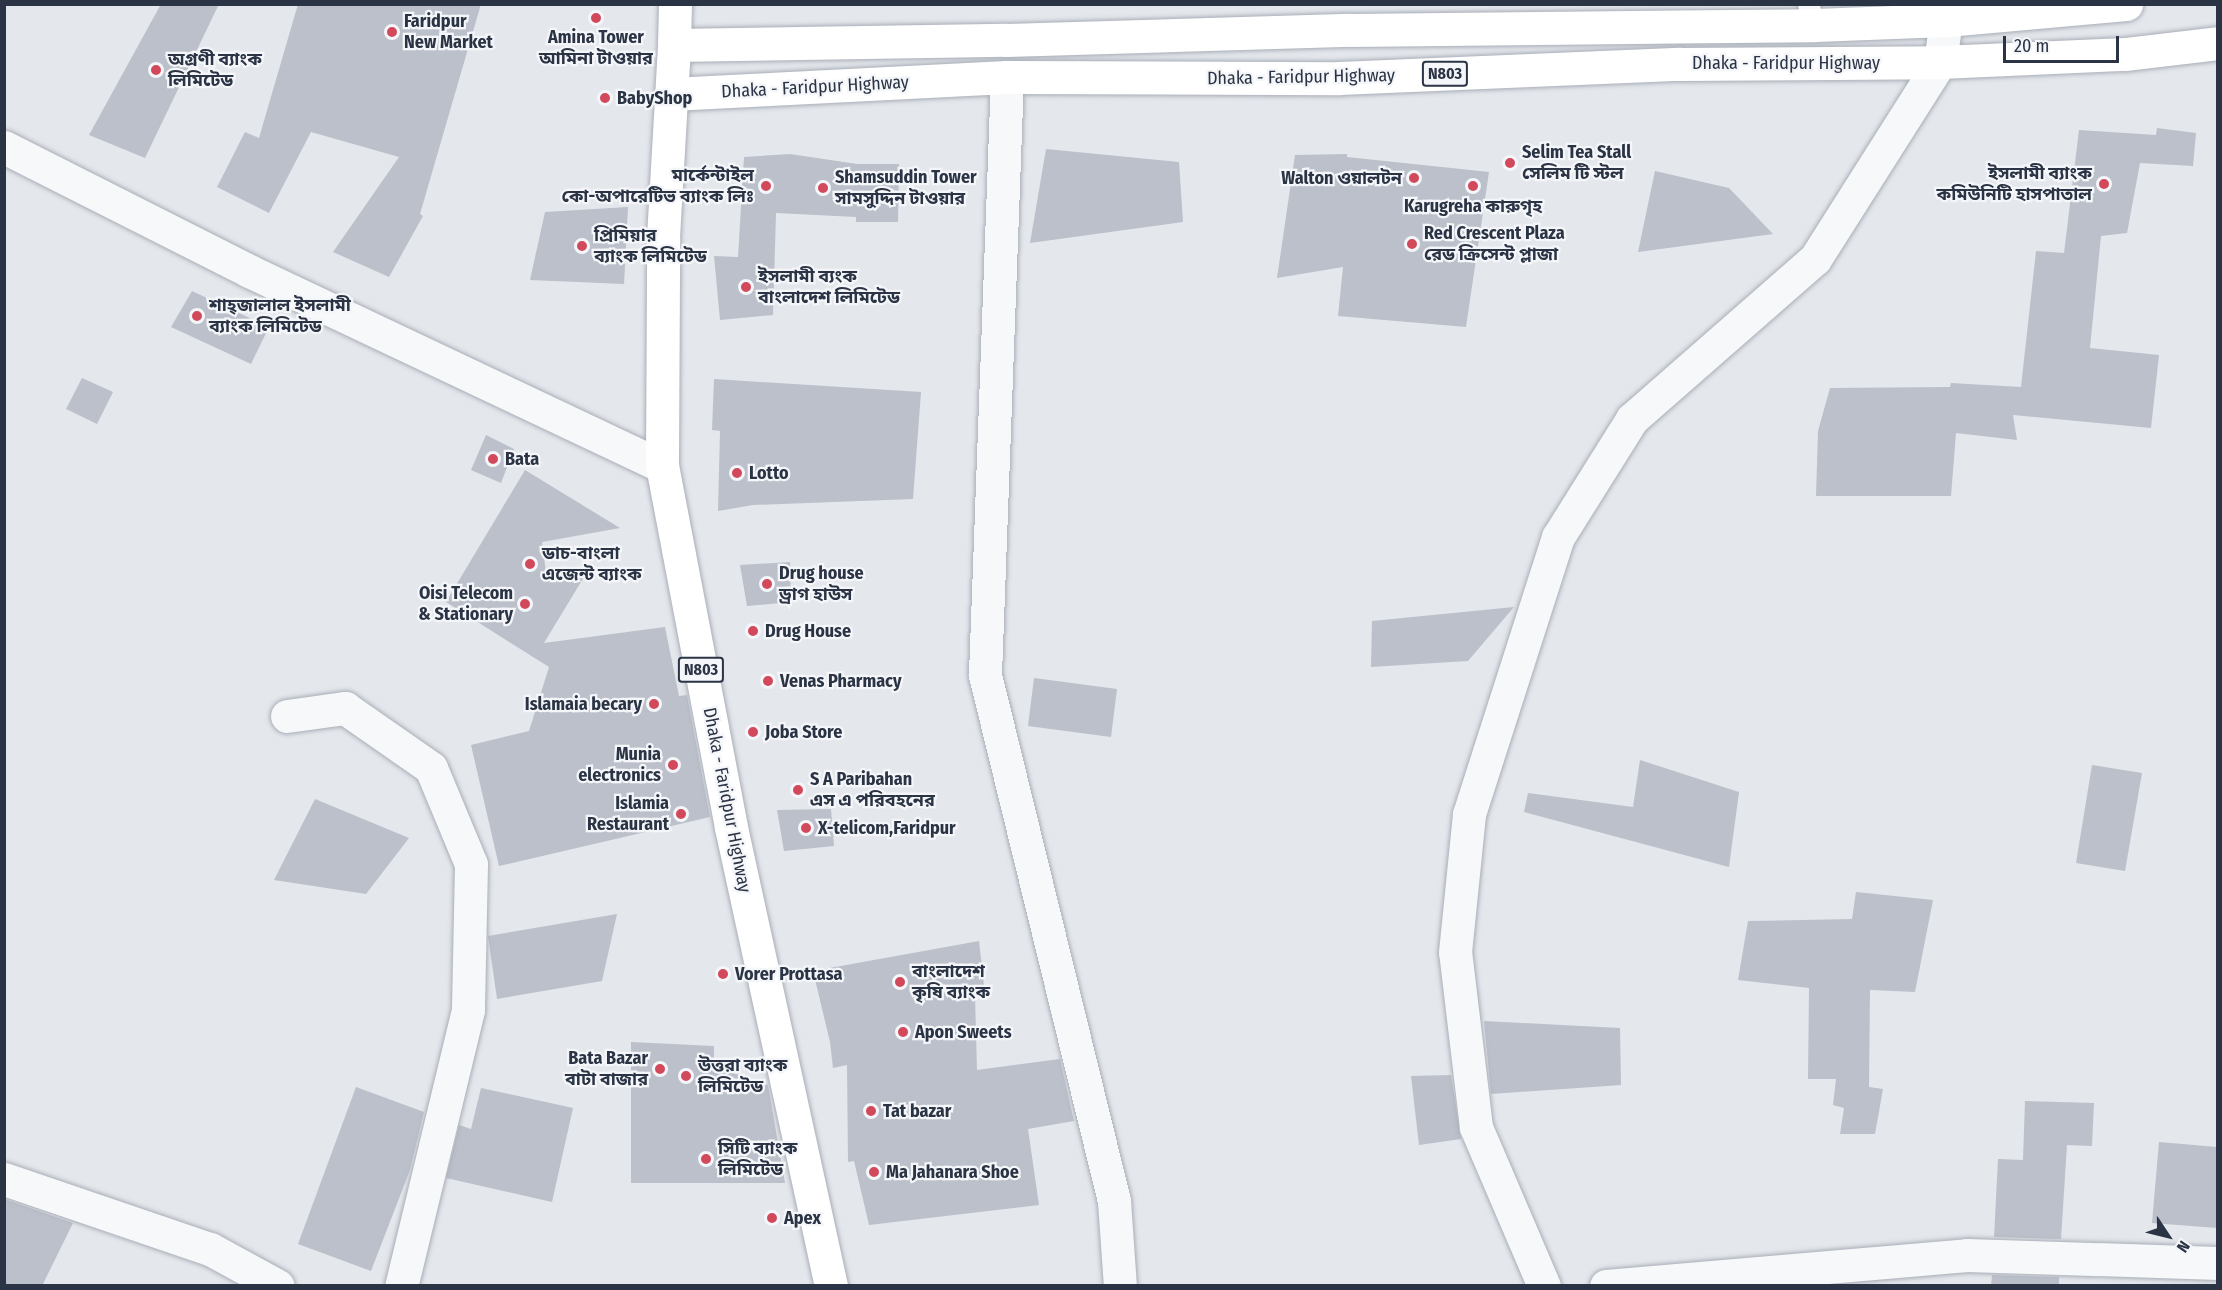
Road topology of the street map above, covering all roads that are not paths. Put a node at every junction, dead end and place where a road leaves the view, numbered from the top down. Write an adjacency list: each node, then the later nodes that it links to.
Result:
1 (675, 4): 6 (main road)
2 (2126, 4): 4 (main road, Dhaka - Faridpur Highway)
3 (1812, 15): 4 (main road, Dhaka - Faridpur Highway); 6 (main road, Dhaka - Faridpur Highway)
4 (1946, 20): 7 (street)
5 (2217, 43): 7 (main road, Dhaka - Faridpur Highway / N803)
6 (674, 45): 9 (main road, Dhaka - Faridpur Highway / N803)
7 (1940, 62): 8 (main road, Dhaka - Faridpur Highway / N803); 19 (street)
8 (1007, 77): 9 (main road, Dhaka - Faridpur Highway / N803); 18 (street)
9 (671, 94): 11 (main road, Dhaka - Faridpur Highway / N803)
10 (4, 147): 11 (street)
11 (662, 466): 17 (main road, Dhaka - Faridpur Highway / N803)
12 (288, 716): 16 (street)
13 (4, 1179): 15 (street)
14 (2217, 1263): 20 (street)
15 (278, 1286)
16 (401, 1286)
17 (831, 1286)
18 (1120, 1286)
19 (1544, 1286)
20 (1606, 1286)

